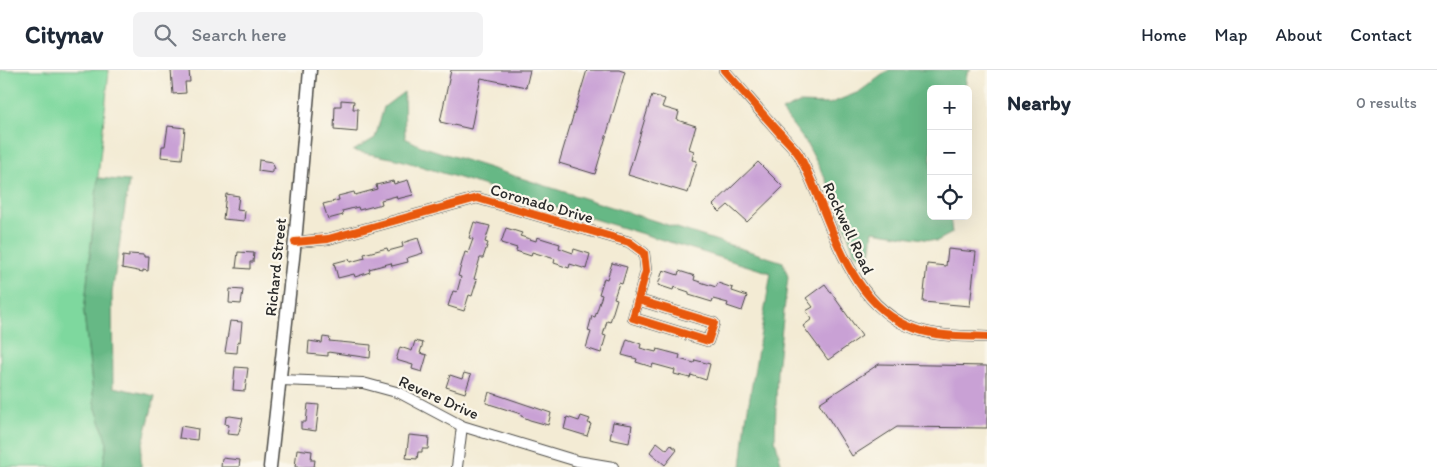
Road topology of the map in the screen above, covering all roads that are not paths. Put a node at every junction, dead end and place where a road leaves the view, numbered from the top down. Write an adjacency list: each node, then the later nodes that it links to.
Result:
1 (310, 70): 3 (street, Richard Street)
2 (724, 70): 5 (street, Rockwell Road)
3 (295, 242): 4 (street, Coronado Drive); 6 (street, Richard Street)
4 (638, 300): 4 (street, Coronado Drive)
5 (987, 337)
6 (280, 380): 7 (street, Revere Drive); 8 (street, Richard Street)
7 (462, 426): 9 (street); 10 (street, Revere Drive)
8 (270, 467)
9 (457, 467)
10 (613, 467)

